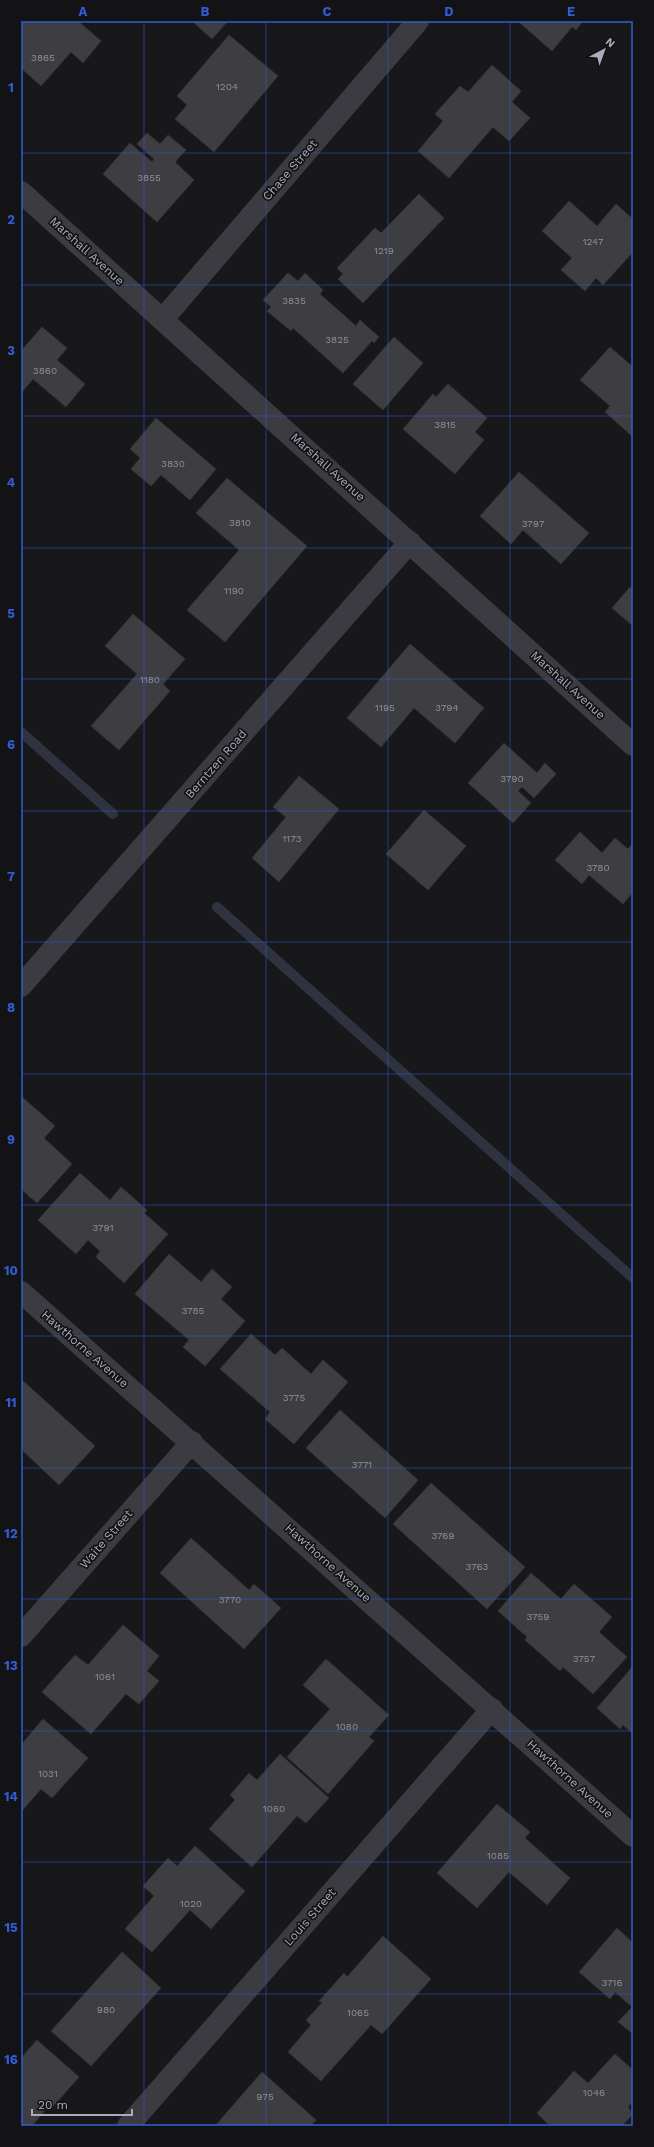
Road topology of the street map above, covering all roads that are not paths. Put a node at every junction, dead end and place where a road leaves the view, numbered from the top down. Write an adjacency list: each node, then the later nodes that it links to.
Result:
1 (418, 21): 3 (street, Chase Street)
2 (21, 192): 3 (street, Marshall Avenue)
3 (163, 319): 4 (street, Marshall Avenue)
4 (410, 542): 5 (street, Marshall Avenue); 6 (street, Berntzen Road)
5 (633, 745)
6 (21, 986)
7 (21, 1292): 8 (street, Hawthorne Avenue)
8 (192, 1442): 9 (street, Waite Street); 10 (street, Hawthorne Avenue)
9 (21, 1636)
10 (492, 1709): 11 (street, Hawthorne Avenue); 12 (street, Louis Street)
11 (633, 1836)
12 (128, 2126)

